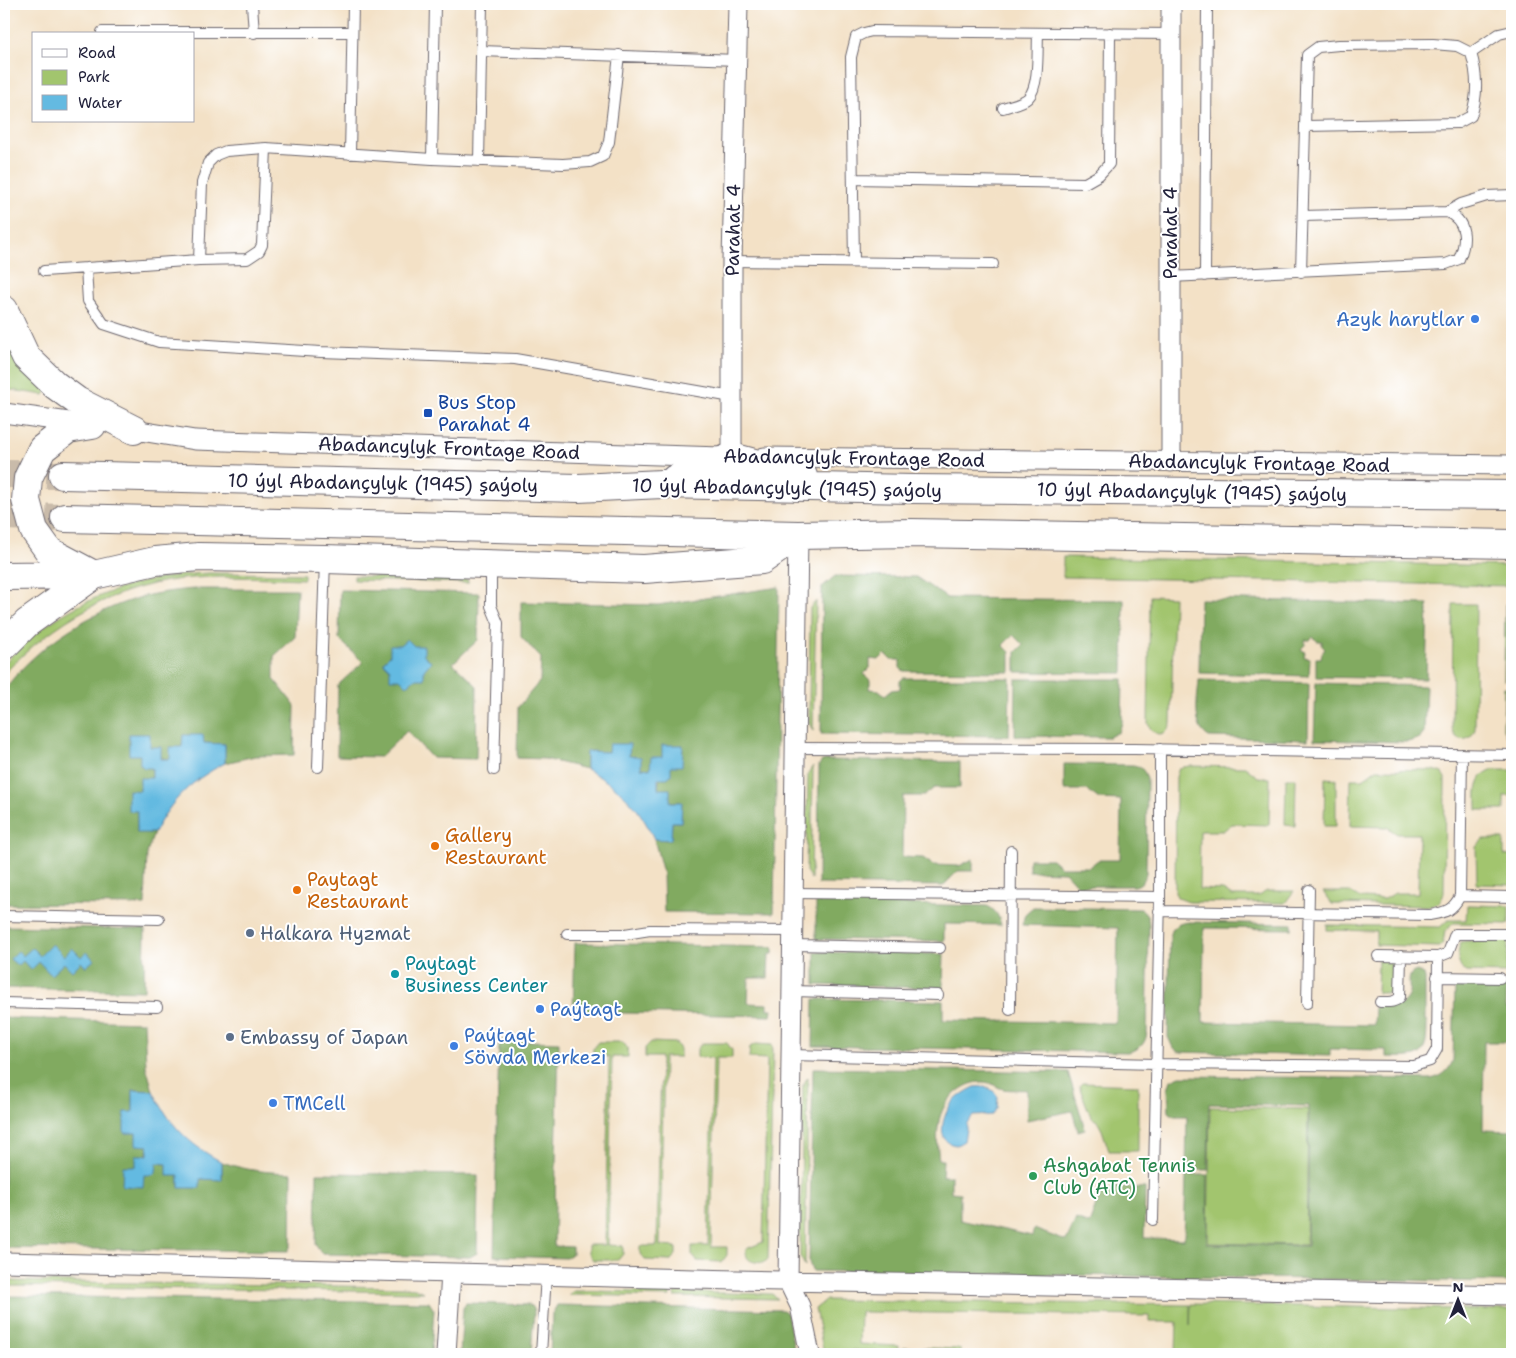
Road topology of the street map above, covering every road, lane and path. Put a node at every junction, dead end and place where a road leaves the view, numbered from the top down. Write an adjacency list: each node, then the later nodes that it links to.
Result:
1 (252, 4): 10 (lane)
2 (353, 4): 11 (lane)
3 (435, 4): 23 (lane)
4 (482, 4): 15 (lane)
5 (738, 4): 18 (street, Parahat 4)
6 (1171, 4): 14 (street, Parahat 4)
7 (1207, 4): 36 (lane)
8 (1512, 31): 16 (lane)
9 (102, 32): 10 (lane)
10 (254, 32): 11 (lane)
11 (352, 32): 22 (lane)
12 (1038, 33): 13 (lane); 19 (lane); 25 (lane)
13 (1110, 34): 14 (lane); 25 (lane)
14 (1171, 34): 37 (street, Parahat 4)
15 (481, 51): 17 (lane); 24 (lane)
16 (1471, 52): 20 (lane); 20 (lane)
17 (619, 55): 18 (lane); 24 (lane)
18 (738, 60): 30 (street, Parahat 4)
19 (1003, 108)
20 (1306, 126): 28 (lane)
21 (266, 148): 22 (lane); 29 (lane); 29 (lane)
22 (350, 154): 23 (lane)
23 (432, 159): 24 (lane)
24 (479, 161)
25 (853, 178): 31 (lane)
26 (1512, 195): 27 (lane)
27 (1446, 212): 28 (lane); 35 (lane)
28 (1303, 216): 35 (lane)
29 (199, 260): 33 (lane)
30 (732, 261): 31 (lane); 39 (street, Parahat 4)
31 (854, 262): 32 (lane)
32 (993, 264)
33 (86, 268): 34 (lane); 39 (lane)
34 (44, 271)
35 (1301, 272): 36 (lane)
36 (1205, 276): 37 (lane)
37 (1170, 277): 44 (street, Parahat 4)
38 (4, 310): 42 (main road)
39 (732, 397): 43 (street, Parahat 4)
40 (4, 413): 41 (street)
41 (92, 425): 42 (street); 55 (main road)
42 (134, 430): 43 (street, Abadancylyk Frontage Road)
43 (732, 457): 44 (street, Abadancylyk Frontage Road); 47 (main road); 48 (main road)
44 (1171, 462): 45 (street, Abadancylyk Frontage Road)
45 (1512, 465)
46 (63, 476): 47 (main road, 10 ýyl Abadançylyk (1945) şaýoly)
47 (662, 484): 48 (main road, 10 ýyl Abadançylyk (1945) şaýoly)
48 (843, 487): 49 (main road, 10 ýyl Abadançylyk (1945) şaýoly)
49 (1512, 495)
50 (64, 518): 51 (main road)
51 (798, 535): 52 (main road); 54 (main road); 58 (street)
52 (1512, 544)
53 (325, 559): 54 (main road); 55 (main road); 62 (lane)
54 (491, 564): 63 (lane)
55 (94, 575): 56 (main road); 57 (main road)
56 (4, 576)
57 (4, 646)
58 (795, 748): 59 (lane); 66 (street)
59 (1160, 749): 60 (lane); 69 (lane)
60 (1462, 754): 61 (lane); 68 (lane)
61 (1512, 755)
62 (318, 767)
63 (494, 770)
64 (1011, 851): 67 (lane)
65 (1309, 890): 72 (lane)
66 (793, 893): 67 (lane); 77 (street)
67 (1011, 895): 69 (lane); 90 (lane)
68 (1460, 896): 70 (lane); 72 (lane)
69 (1160, 897): 71 (lane)
70 (1512, 897)
71 (1159, 911): 72 (lane); 92 (lane)
72 (1309, 913): 88 (lane)
73 (4, 916): 74 (lane)
74 (159, 919)
75 (567, 934): 77 (lane)
76 (1506, 934): 81 (lane)
77 (793, 938): 78 (lane); 84 (street)
78 (940, 948)
79 (1378, 956): 80 (lane)
80 (1401, 956): 81 (lane); 86 (lane)
81 (1438, 957): 82 (lane)
82 (1437, 977): 83 (lane); 92 (lane)
83 (1500, 978)
84 (792, 991): 85 (lane); 91 (street)
85 (938, 995)
86 (1380, 1002)
87 (4, 1003): 89 (lane)
88 (1307, 1003)
89 (158, 1007)
90 (1010, 1010)
91 (791, 1055): 92 (lane); 97 (street)
92 (1156, 1064): 93 (lane)
93 (1153, 1220)
94 (4, 1262): 95 (street)
95 (451, 1273): 96 (street); 99 (street)
96 (546, 1275): 97 (street); 100 (lane)
97 (788, 1281): 98 (street); 101 (street)
98 (1512, 1294)
99 (446, 1354)
100 (541, 1354)
101 (810, 1354)

